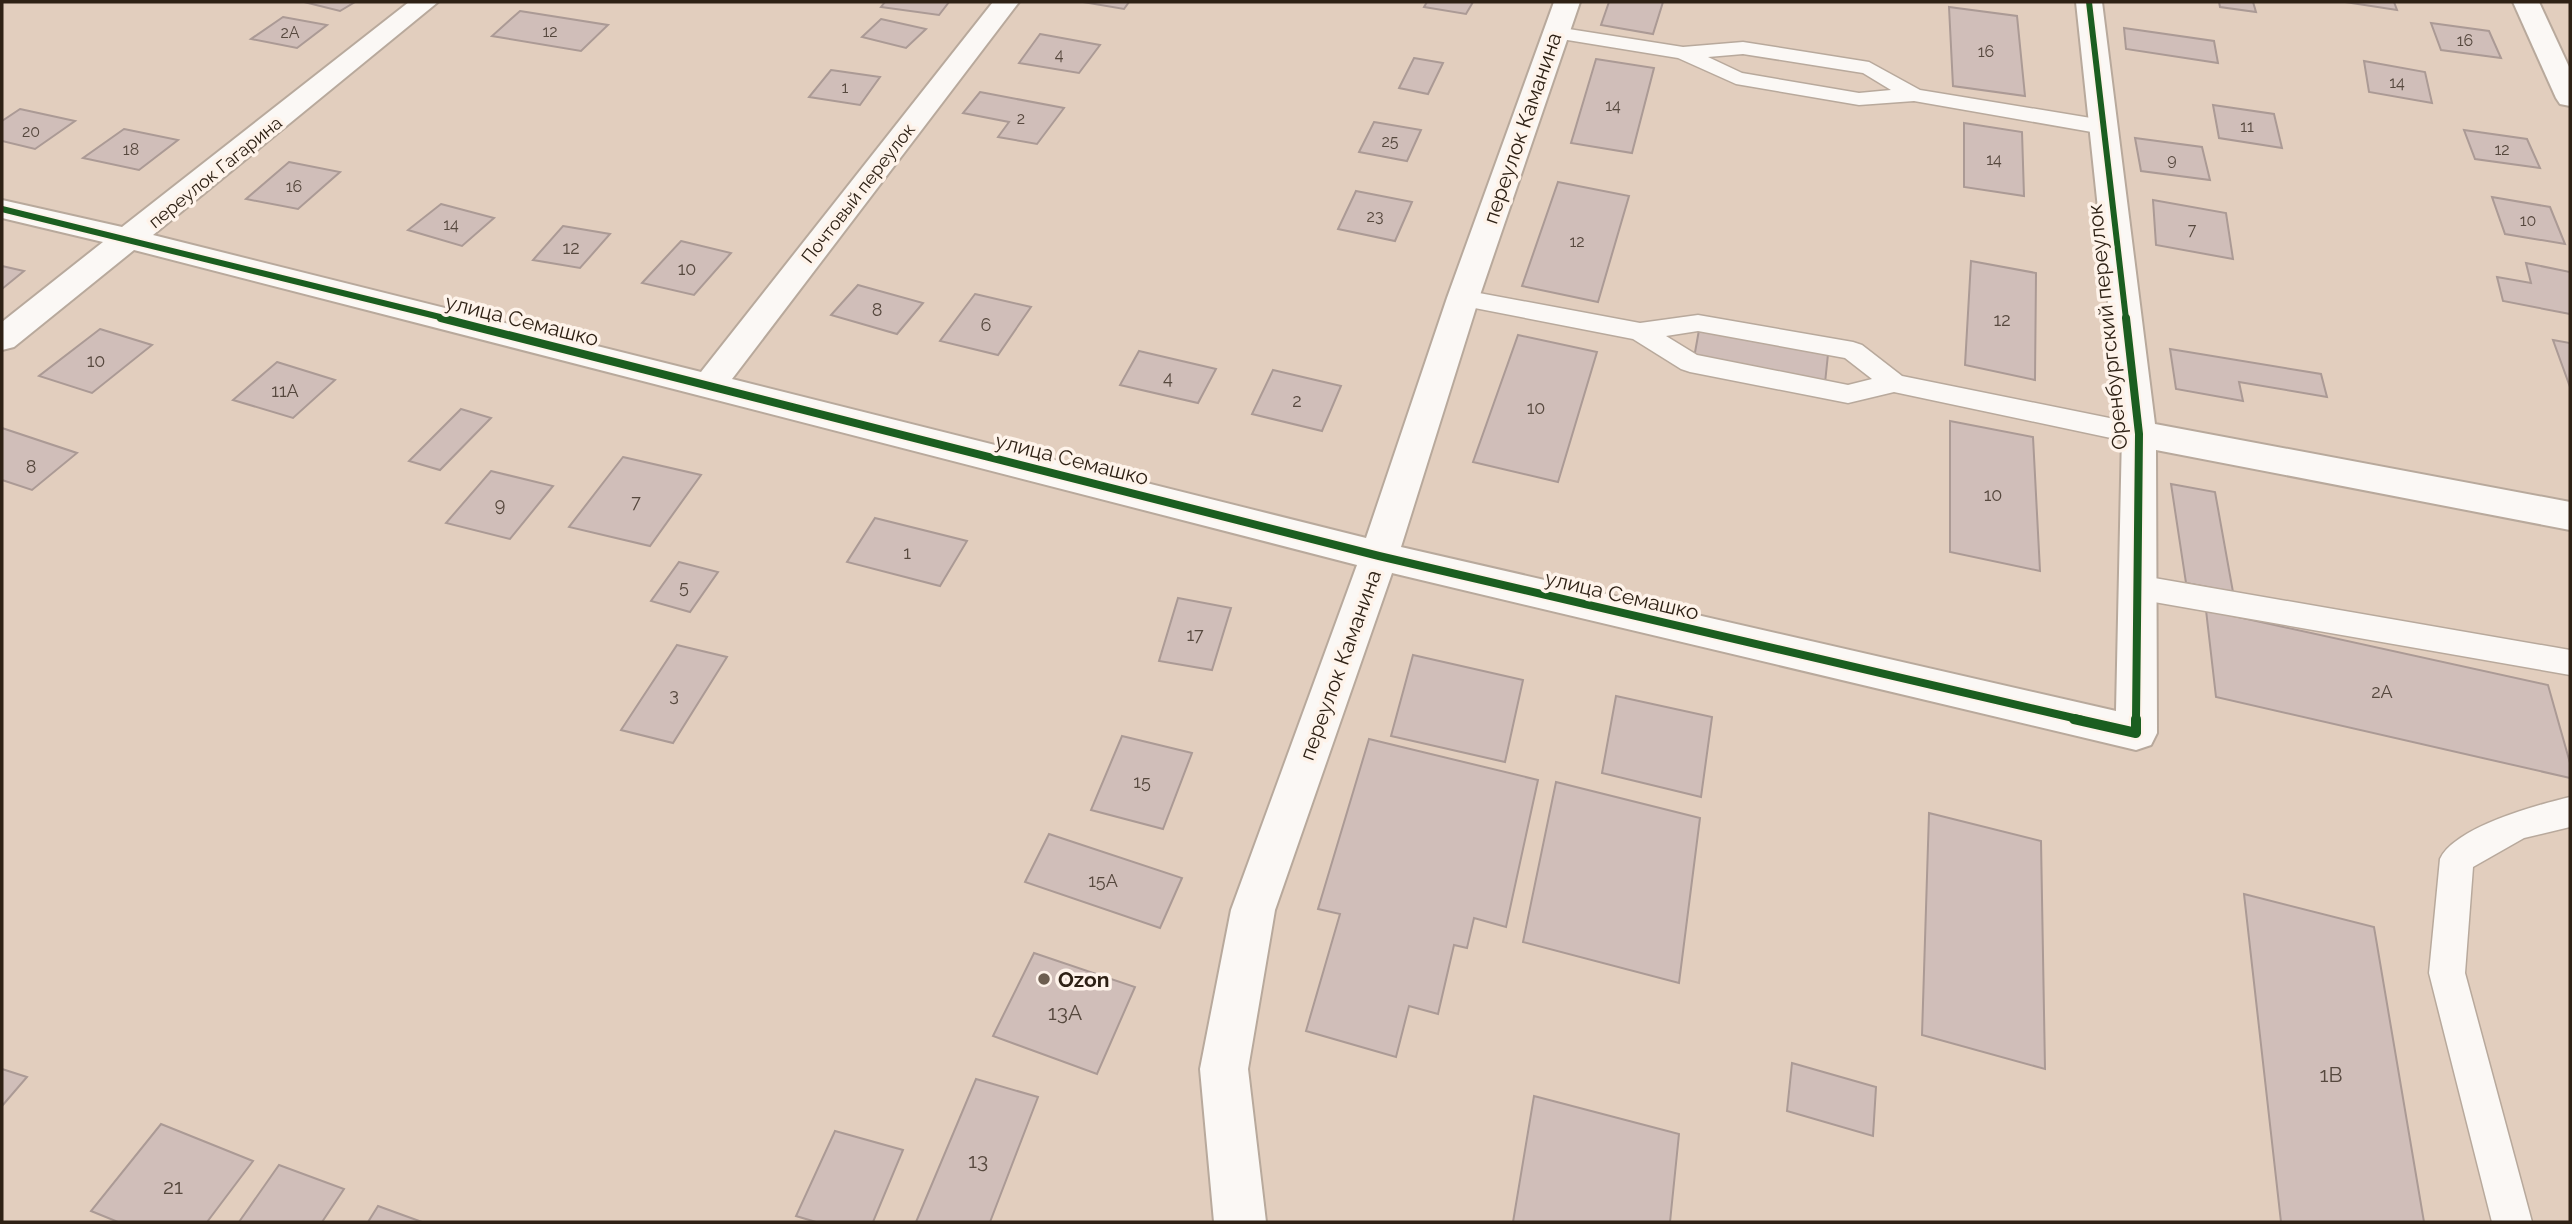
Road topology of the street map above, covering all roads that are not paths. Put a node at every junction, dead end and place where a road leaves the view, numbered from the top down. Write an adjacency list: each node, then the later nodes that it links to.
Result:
1 (425, 2): 12 (street, переулок Гагарина)
2 (1006, 2): 17 (street, Почтовый переулок)
3 (1567, 2): 6 (street, переулок Каманина)
4 (2089, 2): 10 (street, Оренбургский переулок)
5 (2526, 2): 9 (street)
6 (1556, 33): 7 (lane); 13 (street, переулок Каманина)
7 (1683, 53): 8 (lane); 8 (lane)
8 (1914, 95): 10 (lane)
9 (2570, 98)
10 (2104, 127): 18 (street, Оренбургский переулок)
11 (2, 209): 12 (street, улица Семашко)
12 (131, 239): 15 (street, переулок Гагарина); 17 (street, улица Семашко)
13 (1463, 298): 14 (lane); 20 (street, переулок Каманина)
14 (1640, 332): 16 (lane); 16 (lane)
15 (2, 339)
16 (1894, 383): 18 (lane)
17 (709, 385): 20 (street, улица Семашко)
18 (2139, 434): 19 (street); 21 (street, Оренбургский переулок)
19 (2570, 516)
20 (1379, 556): 23 (street, улица Семашко); 25 (street, переулок Каманина)
21 (2137, 587): 22 (lane); 23 (street, Оренбургский переулок)
22 (2570, 663)
23 (2136, 733)
24 (2570, 812): 26 (lane)
25 (1240, 1222)
26 (2512, 1222)

